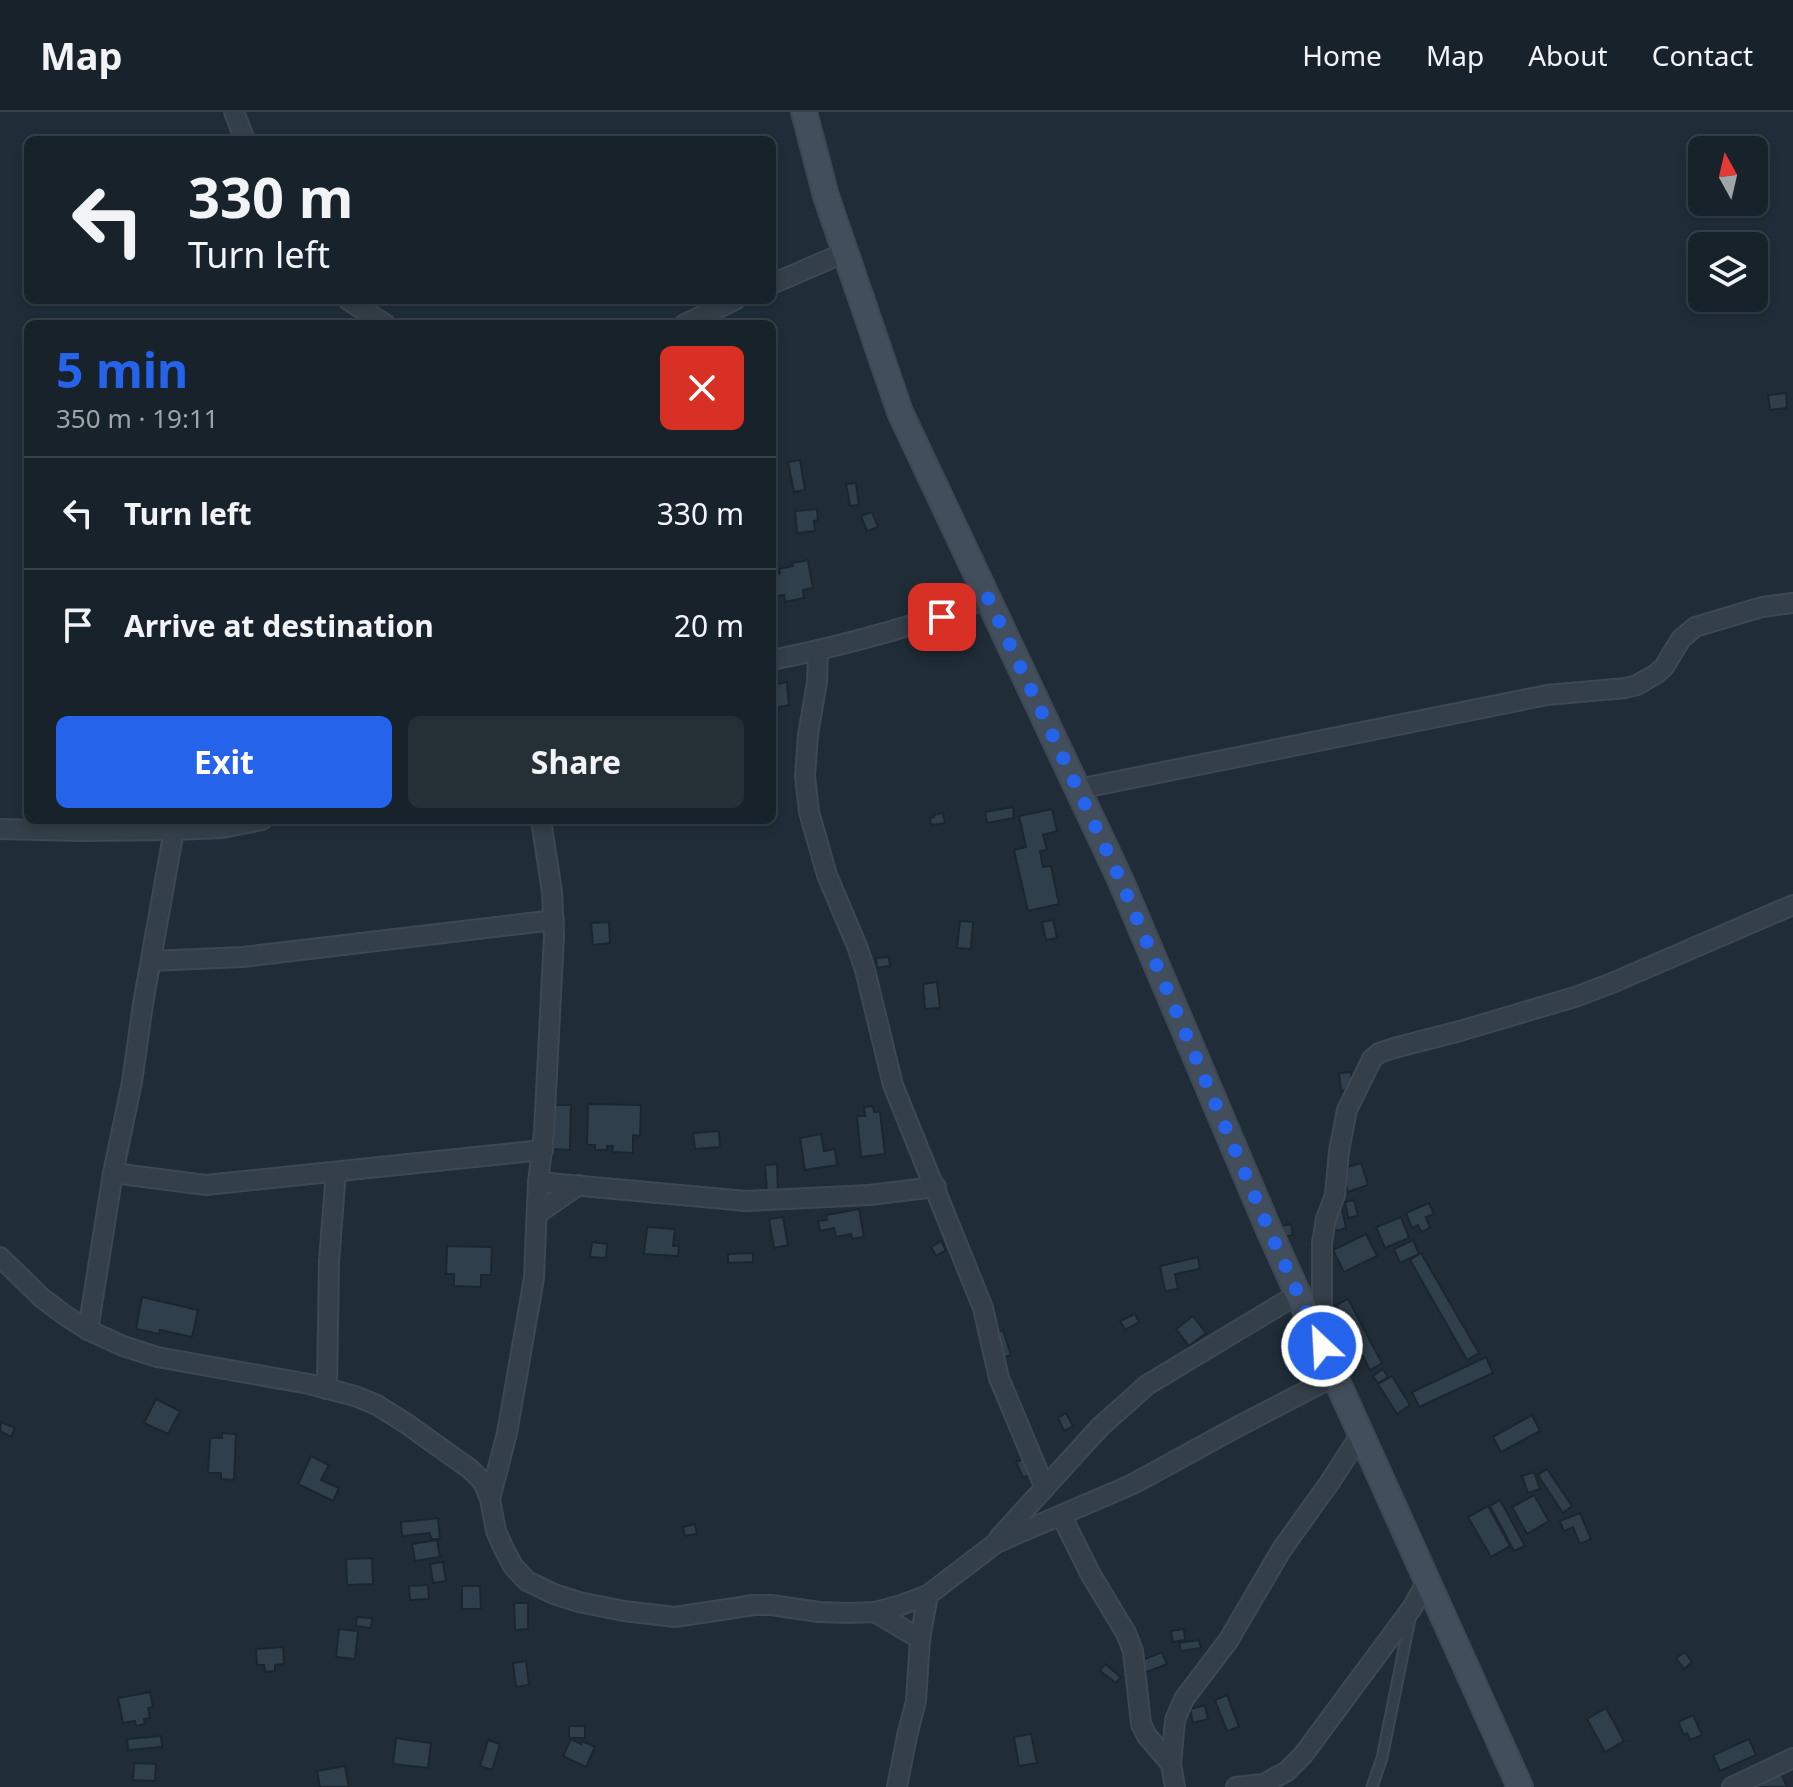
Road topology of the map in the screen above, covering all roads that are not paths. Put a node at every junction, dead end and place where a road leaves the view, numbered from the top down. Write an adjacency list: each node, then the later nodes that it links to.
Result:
1 (234, 112): 3 (street)
2 (804, 112): 4 (street)
3 (243, 136)
4 (844, 253): 5 (street); 10 (street)
5 (776, 282)
6 (354, 304): 8 (street)
7 (727, 304): 9 (street)
8 (379, 320)
9 (693, 320)
10 (988, 598): 12 (street); 14 (street)
11 (1793, 603): 14 (street)
12 (818, 651): 13 (street); 27 (street)
13 (776, 659)
14 (1078, 789): 30 (street)
15 (242, 824): 18 (street)
16 (542, 824): 20 (street)
17 (0, 829): 18 (street)
18 (174, 830): 21 (street)
19 (1793, 905): 32 (street)
20 (554, 920): 21 (street); 22 (street)
21 (151, 961): 24 (street)
22 (543, 1150): 23 (street); 25 (street)
23 (336, 1172): 24 (street); 34 (street)
24 (113, 1173): 31 (street)
25 (538, 1182): 26 (street); 28 (street)
26 (579, 1185): 27 (street); 28 (street)
27 (936, 1187): 36 (street)
28 (537, 1214): 37 (street)
29 (0, 1257): 31 (street)
30 (1298, 1294): 32 (street); 36 (street)
31 (88, 1330): 34 (street)
32 (1322, 1346): 33 (street)
33 (1335, 1376): 35 (street); 38 (street)
34 (327, 1389): 37 (street)
35 (1361, 1434): 40 (street); 46 (street)
36 (1045, 1488): 39 (street)
37 (490, 1499): 43 (street)
38 (1061, 1515): 39 (street); 46 (street)
39 (996, 1543): 41 (street)
40 (1427, 1581): 42 (street); 51 (street)
41 (928, 1595): 43 (street); 44 (street)
42 (1412, 1608): 49 (street); 50 (lane)
43 (875, 1612): 44 (street)
44 (920, 1639): 47 (street)
45 (1793, 1758): 52 (street)
46 (1171, 1764): 48 (street)
47 (897, 1787)
48 (1175, 1787)
49 (1236, 1787)
50 (1372, 1787)
51 (1520, 1787)
52 (1732, 1787)

